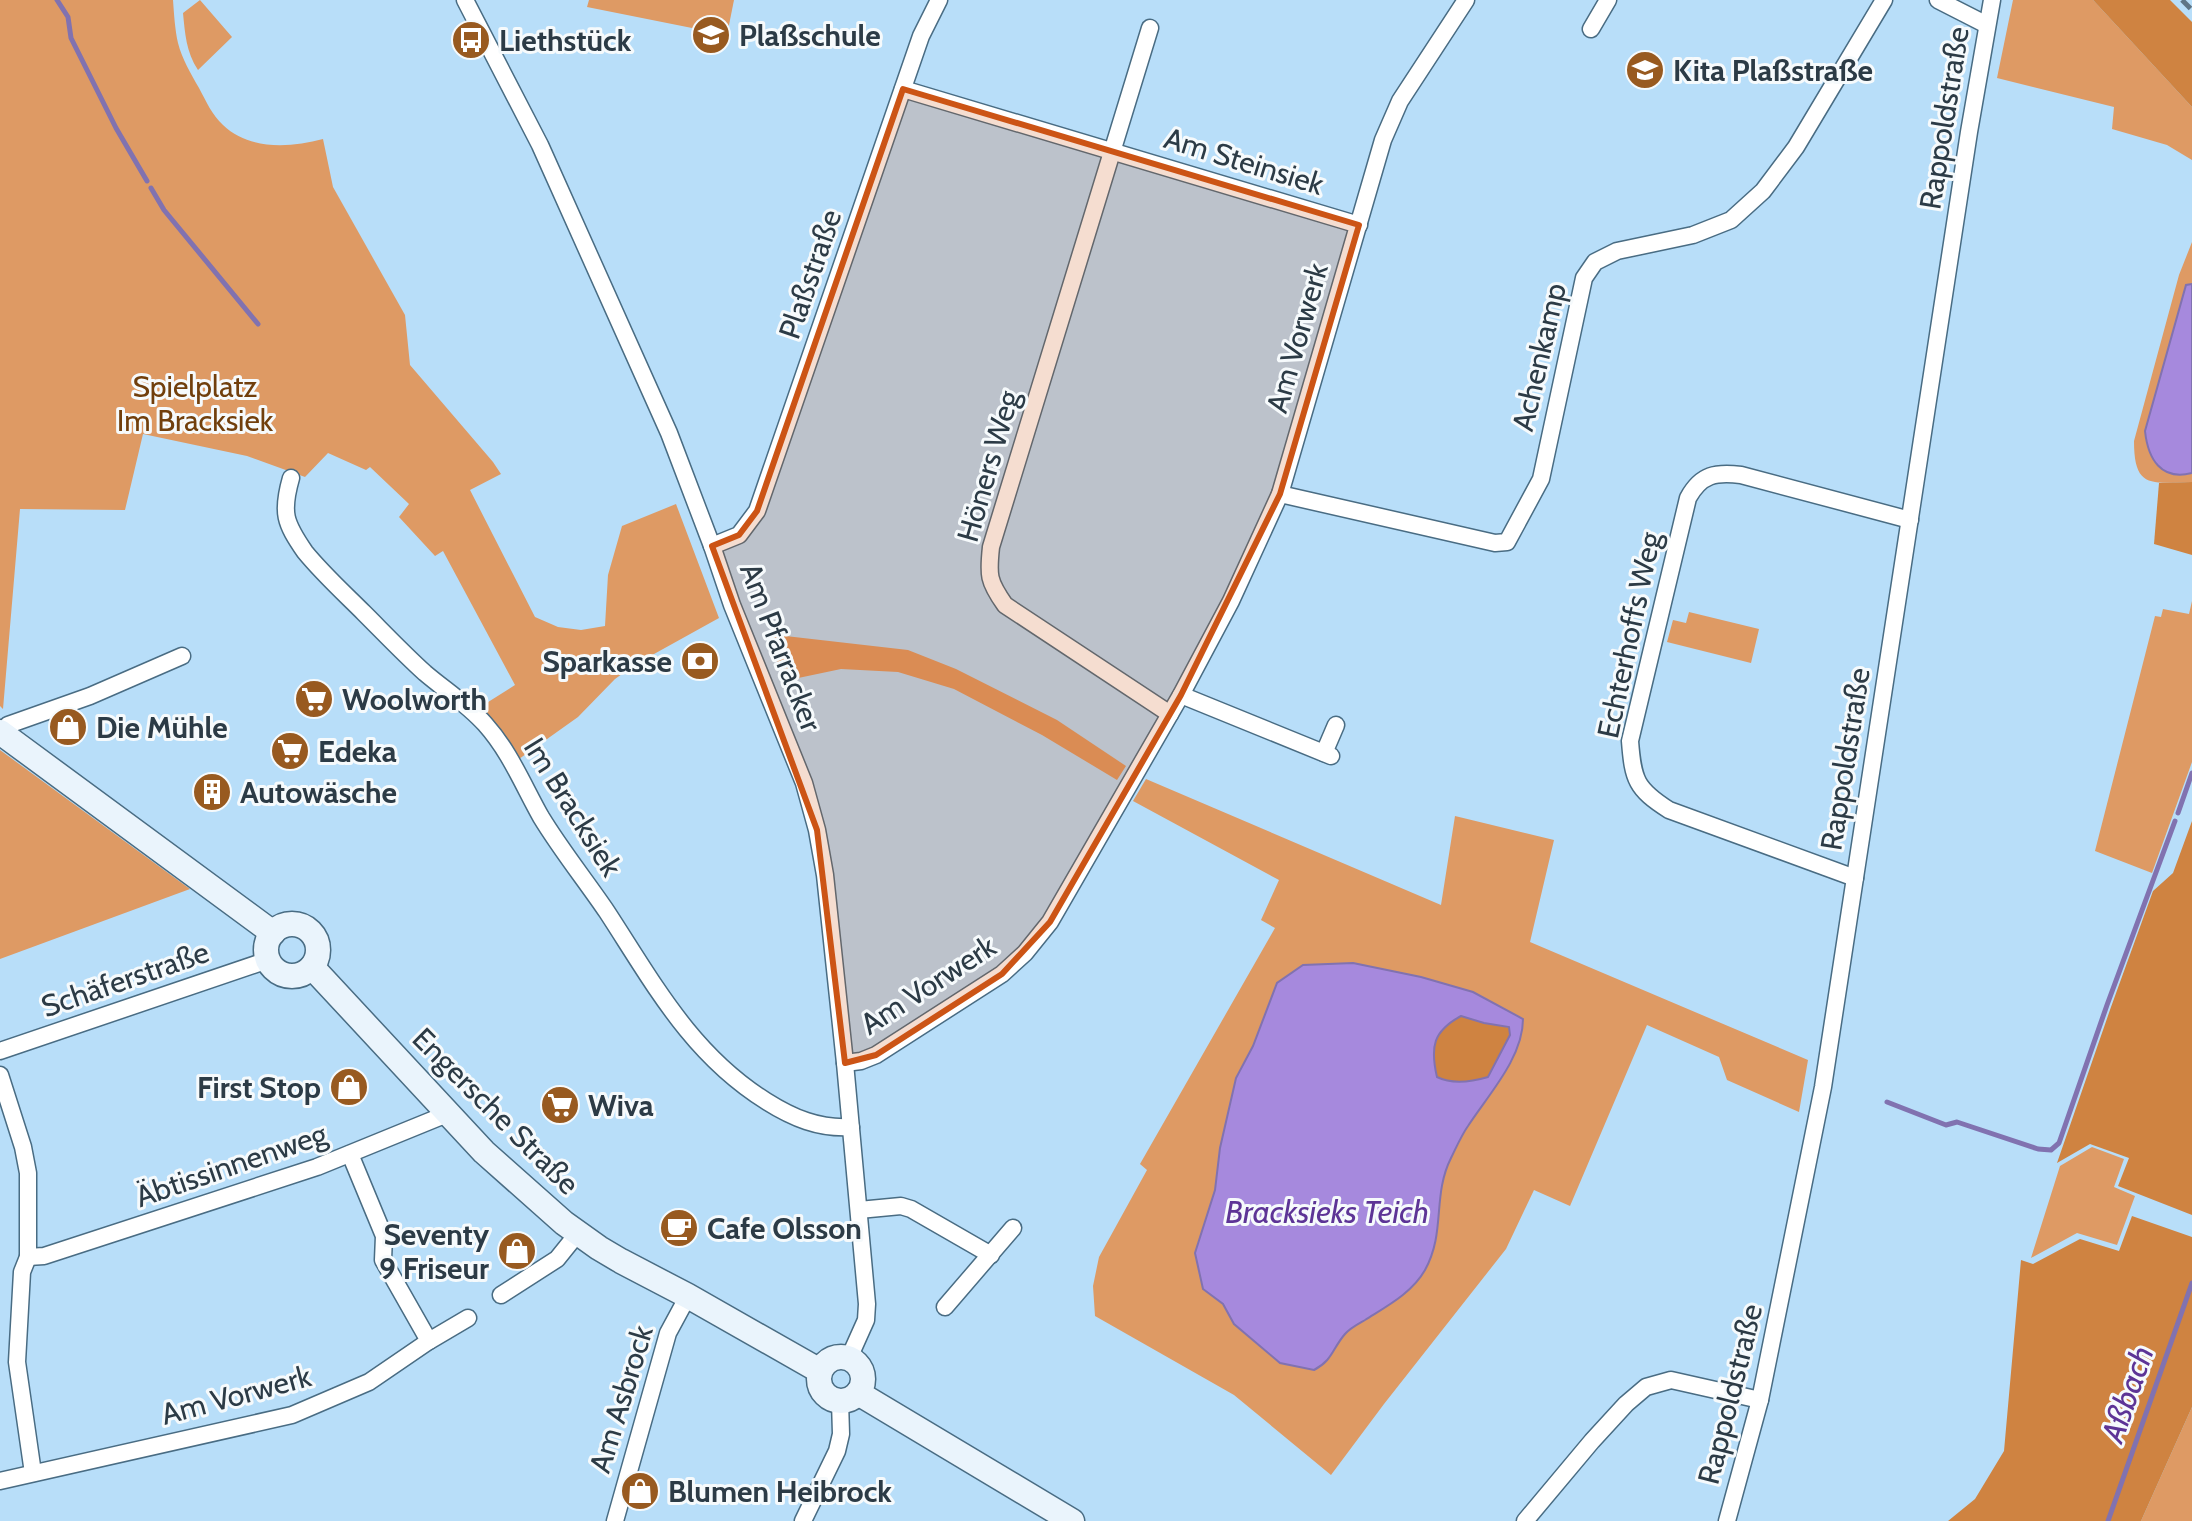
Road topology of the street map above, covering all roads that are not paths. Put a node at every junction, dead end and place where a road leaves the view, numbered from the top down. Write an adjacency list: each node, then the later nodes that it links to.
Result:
1 (465, 0): 17 (street, Am Pfarracker)
2 (939, 0): 11 (street, Plaßstraße)
3 (1466, 0): 13 (street, Am Vorwerk)
4 (1608, 0): 10 (street)
5 (1884, 0): 15 (street, Achenkamp)
6 (1938, 0): 8 (street)
7 (1992, 0): 8 (street, Rappoldstraße)
8 (1987, 25): 16 (street, Rappoldstraße)
9 (1150, 28): 12 (street)
10 (1591, 29)
11 (903, 89): 12 (street, Am Steinsiek); 17 (street, Plaßstraße)
12 (1112, 151): 13 (street, Am Steinsiek); 20 (street, Höners Weg)
13 (1359, 225): 15 (street, Am Vorwerk)
14 (291, 478): 31 (street, Im Bracksiek)
15 (1280, 494): 19 (street, Am Vorwerk)
16 (1910, 520): 23 (street, Rappoldstraße); 23 (street, Echterhoffs Weg)
17 (712, 546): 28 (street, Am Pfarracker)
18 (182, 656): 22 (street)
19 (1181, 695): 20 (street, Am Vorwerk); 21 (street)
20 (1170, 714): 28 (street, Am Vorwerk)
21 (1336, 725)
22 (1, 732): 24 (main road)
23 (1855, 878): 46 (street, Rappoldstraße)
24 (273, 933): 25 (main road); 26 (main road)
25 (268, 960): 26 (main road); 27 (street, Schäferstraße)
26 (312, 967): 30 (main road, Engersche Straße)
27 (0, 1051)
28 (845, 1063): 31 (street, Am Pfarracker)
29 (0, 1075): 37 (street)
30 (447, 1114): 32 (street, Äbtissinnenweg); 35 (main road, Engersche Straße)
31 (851, 1127): 33 (street, Am Pfarracker)
32 (350, 1154): 37 (street, Äbtissinnenweg); 42 (street)
33 (859, 1210): 36 (street); 43 (street, Am Pfarracker)
34 (1013, 1228): 36 (street)
35 (578, 1233): 38 (street); 39 (main road, Engersche Straße)
36 (991, 1255): 40 (street)
37 (28, 1257): 47 (street)
38 (501, 1295)
39 (688, 1296): 44 (main road, Engersche Straße); 49 (street, Am Asbrock)
40 (945, 1307)
41 (468, 1318): 42 (street, Am Vorwerk)
42 (429, 1341): 47 (street, Am Vorwerk)
43 (849, 1358): 44 (main road); 45 (main road)
44 (820, 1371): 45 (main road)
45 (849, 1397): 50 (street); 51 (main road)
46 (1760, 1400): 52 (street); 53 (street, Rappoldstraße)
47 (33, 1473): 48 (street, Am Vorwerk)
48 (0, 1481)
49 (615, 1521)
50 (803, 1521)
51 (1072, 1521)
52 (1525, 1521)
53 (1727, 1521)

